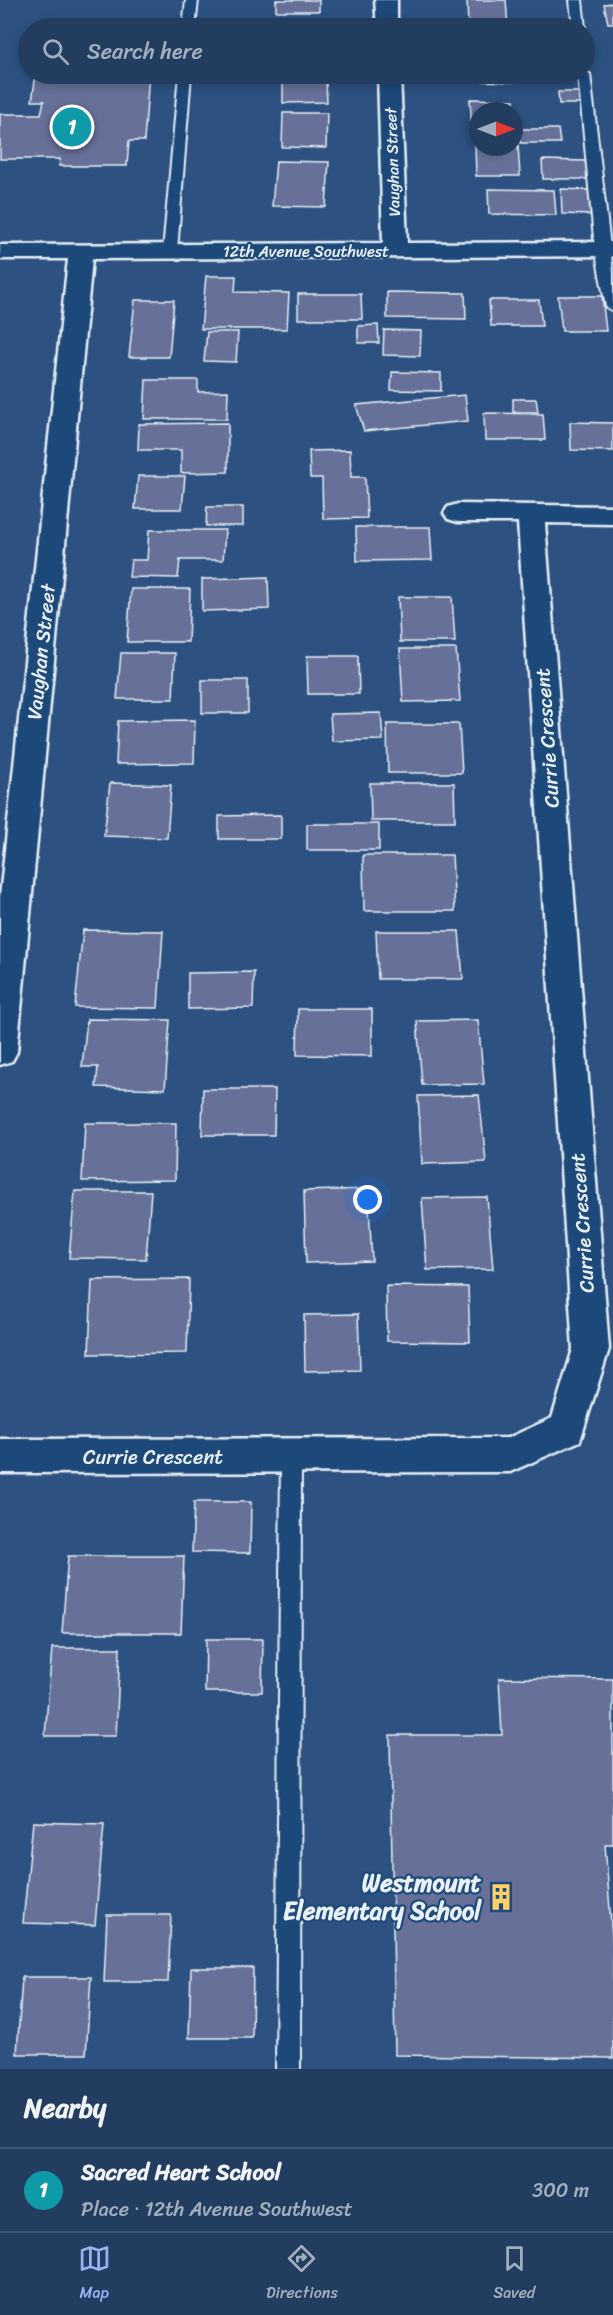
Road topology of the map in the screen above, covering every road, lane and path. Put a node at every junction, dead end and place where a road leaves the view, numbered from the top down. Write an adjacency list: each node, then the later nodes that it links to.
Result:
1 (192, 0): 4 (lane)
2 (386, 0): 5 (street)
3 (576, 0): 6 (lane)
4 (190, 18)
5 (387, 18)
6 (578, 18)
7 (184, 84): 12 (lane)
8 (389, 84): 11 (street, Vaughan Street)
9 (585, 84): 10 (lane)
10 (607, 249): 11 (street, 12th Avenue Southwest); 15 (lane)
11 (395, 250): 12 (street, 12th Avenue Southwest)
12 (170, 251): 14 (street, 12th Avenue Southwest)
13 (0, 252): 14 (street, 12th Avenue Southwest)
14 (81, 252): 19 (street, Vaughan Street)
15 (613, 307)
16 (458, 513): 17 (street)
17 (531, 514): 18 (street); 21 (street, Currie Crescent)
18 (613, 515)
19 (0, 1052)
20 (0, 1456): 21 (street, Currie Crescent)
21 (291, 1457): 22 (lane)
22 (288, 2069)

